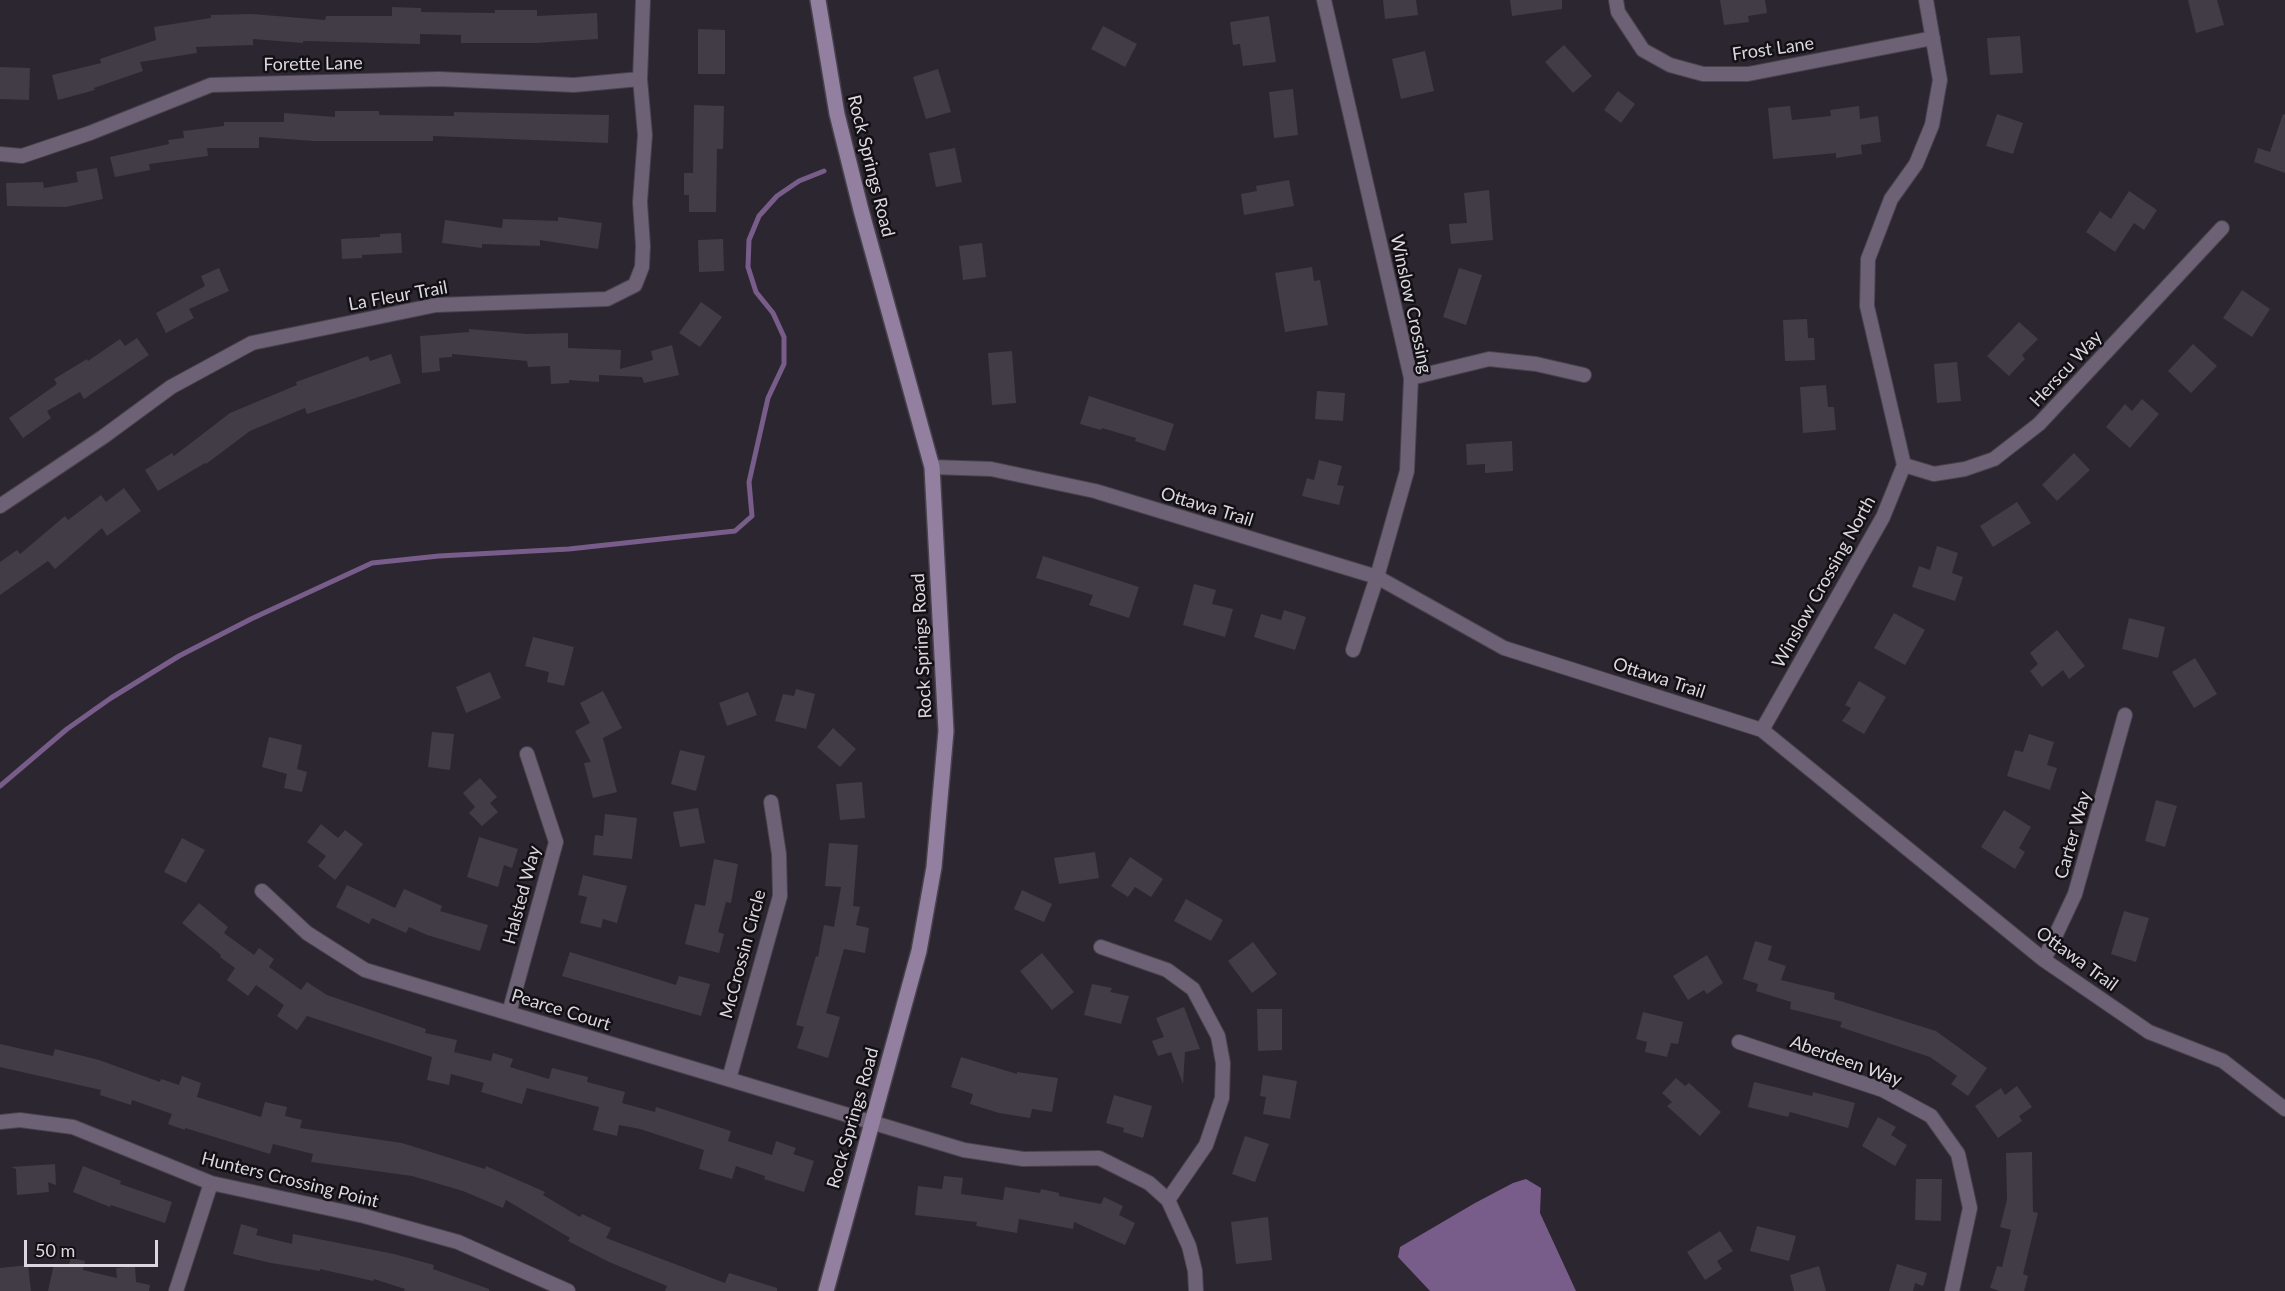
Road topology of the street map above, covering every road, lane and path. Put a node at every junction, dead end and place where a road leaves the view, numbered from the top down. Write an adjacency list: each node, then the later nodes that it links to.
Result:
1 (643, 0): 7 (street, La Fleur Trail)
2 (818, 0): 13 (street, Rock Springs Road)
3 (1324, 0): 11 (street, Winslow Crossing)
4 (1616, 0): 6 (street, Frost Lane)
5 (1926, 0): 6 (street)
6 (1934, 38): 12 (street)
7 (640, 79): 8 (street, Forette Lane); 14 (street, La Fleur Trail)
8 (0, 154)
9 (2222, 228): 12 (street, Herscu Way)
10 (1584, 375): 11 (street)
11 (1411, 378): 15 (street, Winslow Crossing)
12 (1904, 465): 18 (street, Winslow Crossing North)
13 (932, 467): 15 (street, Ottawa Trail); 29 (street, Rock Springs Road)
14 (0, 506)
15 (1377, 577): 16 (street, Winslow Crossing); 18 (street, Ottawa Trail)
16 (1353, 650)
17 (2125, 715): 23 (street, Carter Way)
18 (1762, 730): 23 (street, Ottawa Trail)
19 (527, 754): 24 (street, Halsted Way)
20 (771, 802): 26 (street, McCrossin Circle)
21 (262, 891): 24 (street, Pearce Court)
22 (1101, 947): 31 (street)
23 (2044, 960): 27 (street, Ottawa Trail)
24 (509, 1013): 26 (street, Pearce Court)
25 (1739, 1042): 36 (street, Aberdeen Way)
26 (729, 1079): 29 (street, Pearce Court)
27 (2285, 1109)
28 (0, 1122): 30 (street, Hunters Crossing Point)
29 (872, 1122): 31 (street, Pearce Court); 34 (street, Rock Springs Road)
30 (210, 1183): 32 (street); 33 (street, Hunters Crossing Point)
31 (1168, 1200): 35 (street)
32 (176, 1291)
33 (568, 1291)
34 (826, 1291)
35 (1196, 1291)
36 (1952, 1291)

